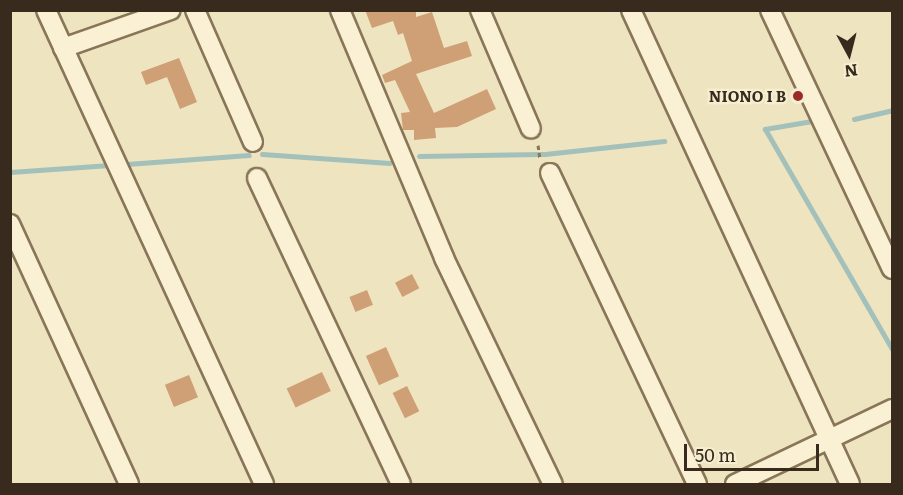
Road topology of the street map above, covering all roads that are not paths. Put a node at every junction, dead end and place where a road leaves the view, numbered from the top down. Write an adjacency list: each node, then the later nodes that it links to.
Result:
1 (46, 10): 8 (street)
2 (171, 10): 8 (street)
3 (195, 10): 10 (street)
4 (340, 10): 20 (street)
5 (480, 10): 9 (street)
6 (632, 10): 16 (street)
7 (770, 10): 14 (street)
8 (63, 48): 18 (street)
9 (531, 129)
10 (253, 142)
11 (545, 166): 21 (street)
12 (257, 178): 19 (street)
13 (10, 224): 17 (street)
14 (892, 269)
15 (892, 409): 16 (street)
16 (830, 439): 22 (street); 23 (street)
17 (129, 484)
18 (264, 484)
19 (401, 484)
20 (553, 484)
21 (697, 484)
22 (735, 484)
23 (850, 484)

